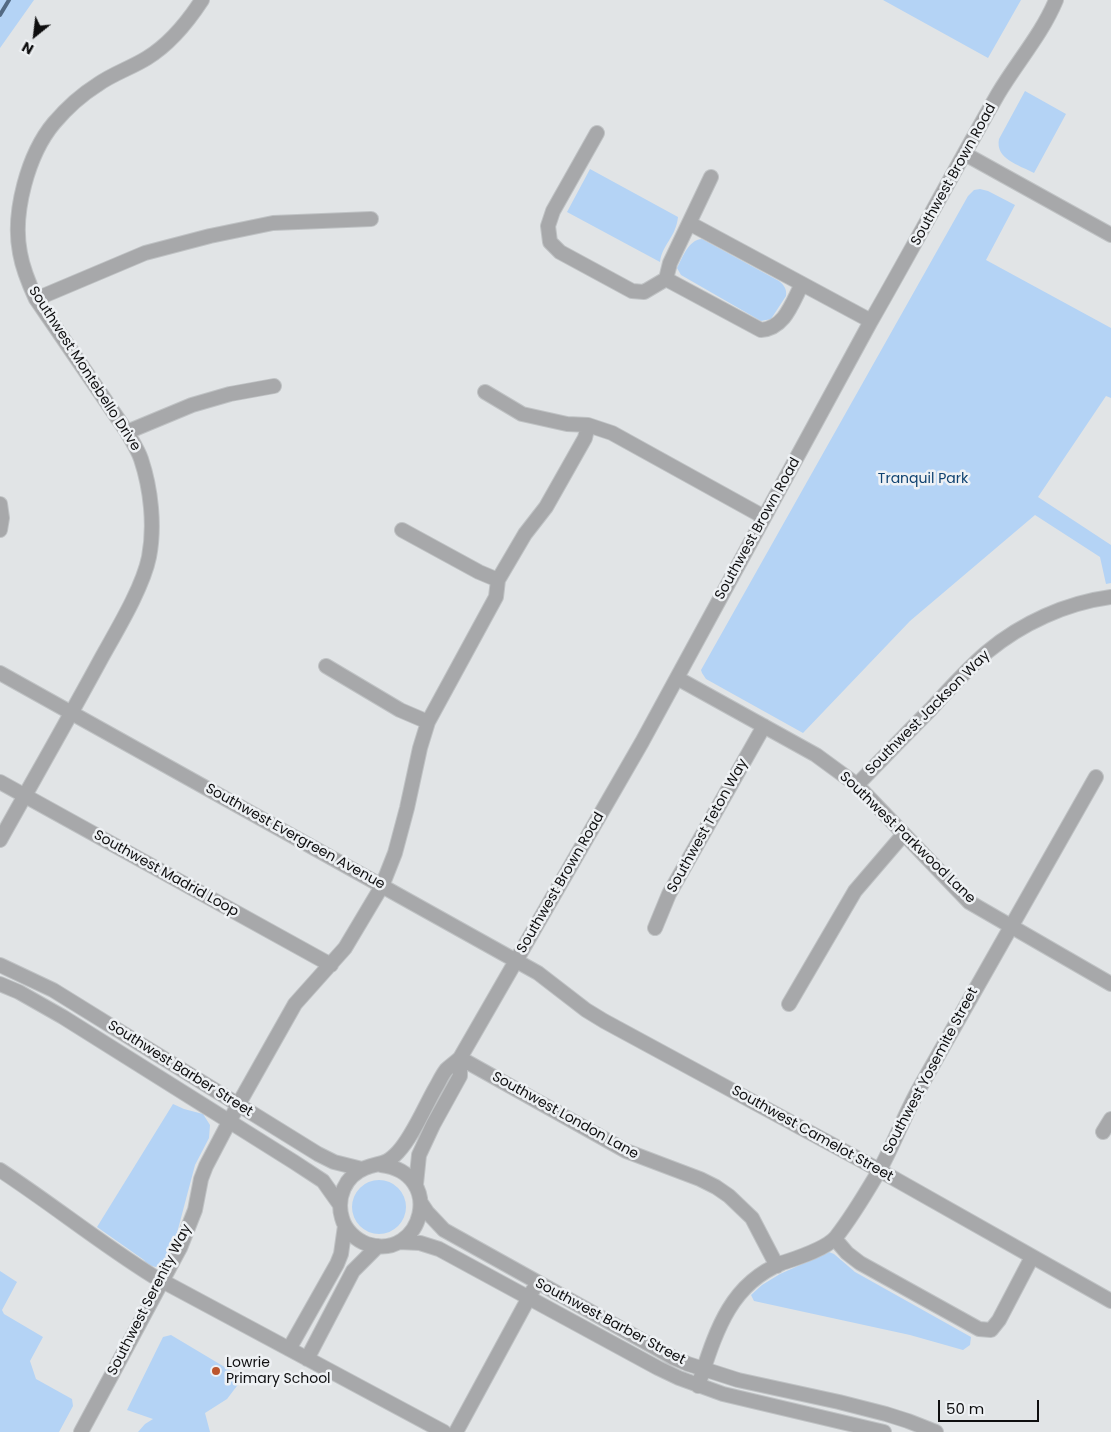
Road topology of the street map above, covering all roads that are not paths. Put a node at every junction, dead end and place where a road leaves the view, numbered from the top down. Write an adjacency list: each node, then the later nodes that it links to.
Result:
1 (202, 0): 11 (street, Southwest Montebello Drive)
2 (1056, 0): 4 (street, Southwest Brown Road)
3 (597, 133): 9 (street)
4 (965, 154): 8 (street); 12 (street, Southwest Brown Road)
5 (711, 177): 7 (street)
6 (371, 219): 11 (street)
7 (689, 222): 9 (street); 10 (street)
8 (1111, 235)
9 (666, 279): 10 (street)
10 (802, 284): 12 (street)
11 (36, 300): 16 (street, Southwest Montebello Drive)
12 (871, 321): 18 (street, Southwest Brown Road)
13 (274, 386): 16 (street)
14 (485, 392): 15 (street)
15 (588, 425): 18 (street); 21 (street, Southwest Serenity Way)
16 (127, 432): 26 (street, Southwest Montebello Drive)
17 (0, 504): 19 (street)
18 (764, 517): 25 (street, Southwest Brown Road)
19 (0, 530)
20 (402, 530): 21 (street)
21 (498, 580): 27 (street, Southwest Serenity Way)
22 (1111, 597): 31 (street, Southwest Jackson Way)
23 (326, 666): 27 (street)
24 (0, 673): 26 (street, Southwest Evergreen Avenue)
25 (677, 678): 28 (street, Southwest Parkwood Lane); 38 (street, Southwest Brown Road)
26 (72, 713): 32 (street, Southwest Montebello Drive); 35 (street, Southwest Evergreen Avenue)
27 (428, 722): 35 (street, Southwest Serenity Way)
28 (764, 726): 31 (street, Southwest Parkwood Lane); 37 (street, Southwest Teton Way)
29 (1096, 777): 36 (street, Southwest Yosemite Street)
30 (0, 782): 32 (street, Southwest Madrid Loop)
31 (857, 785): 33 (street, Southwest Parkwood Lane)
32 (25, 796): 34 (street, Southwest Montebello Drive); 40 (street, Southwest Madrid Loop)
33 (903, 834): 36 (street, Southwest Parkwood Lane); 43 (street)
34 (0, 840)
35 (382, 886): 38 (street, Southwest Evergreen Avenue); 40 (street, Southwest Serenity Way)
36 (1011, 925): 42 (street, Southwest Parkwood Lane); 52 (street, Southwest Yosemite Street)
37 (655, 928)
38 (517, 961): 44 (street, Southwest Brown Road); 52 (street, Southwest Camelot Street)
39 (0, 965): 45 (street, Southwest Barber Street)
40 (331, 965): 45 (street, Southwest Serenity Way)
41 (0, 984): 47 (street, Southwest Barber Street)
42 (1111, 984)
43 (790, 1004)
44 (460, 1058): 49 (street, Southwest Brown Road); 53 (street, Southwest Brown Road); 61 (street, Southwest London Lane)
45 (238, 1105): 47 (street, Southwest Serenity Way); 50 (street, Southwest Barber Street)
46 (1111, 1119): 48 (street)
47 (229, 1121): 55 (street, Southwest Barber Street); 62 (street, Southwest Serenity Way)
48 (1103, 1132)
49 (381, 1164): 50 (street, Southwest Barber Street); 53 (street)
50 (362, 1169): 55 (street)
51 (0, 1170): 62 (street)
52 (879, 1170): 57 (street, Southwest Yosemite Street); 60 (street, Southwest Camelot Street)
53 (416, 1184): 54 (street, Southwest Barber Street)
54 (421, 1202): 58 (street, Southwest Barber Street); 63 (street, Southwest Barber Street)
55 (340, 1205): 56 (street, Southwest Barber Street)
56 (346, 1226): 59 (street); 66 (street)
57 (835, 1239): 60 (street); 61 (street, Southwest Yosemite Street)
58 (400, 1242): 59 (street, Southwest Barber Street); 64 (street, Southwest Barber Street)
59 (378, 1246): 67 (street)
60 (1032, 1257): 65 (street, Southwest Camelot Street)
61 (777, 1266): 68 (street, Southwest Yosemite Street)
62 (161, 1281): 66 (street); 72 (street, Southwest Serenity Way)
63 (537, 1282): 64 (street); 68 (street, Southwest Barber Street)
64 (529, 1298): 69 (street, Southwest Barber Street); 74 (street)
65 (1111, 1301)
66 (289, 1349): 67 (street)
67 (307, 1359): 73 (street)
68 (704, 1369): 69 (street, Southwest Yosemite Street); 70 (street, Southwest Barber Street)
69 (698, 1386): 71 (street, Southwest Barber Street)
70 (839, 1402): 71 (street); 76 (street, Southwest Barber Street)
71 (834, 1426): 75 (street, Southwest Barber Street)
72 (81, 1432)
73 (444, 1432)
74 (456, 1432)
75 (884, 1432)
76 (936, 1432)

